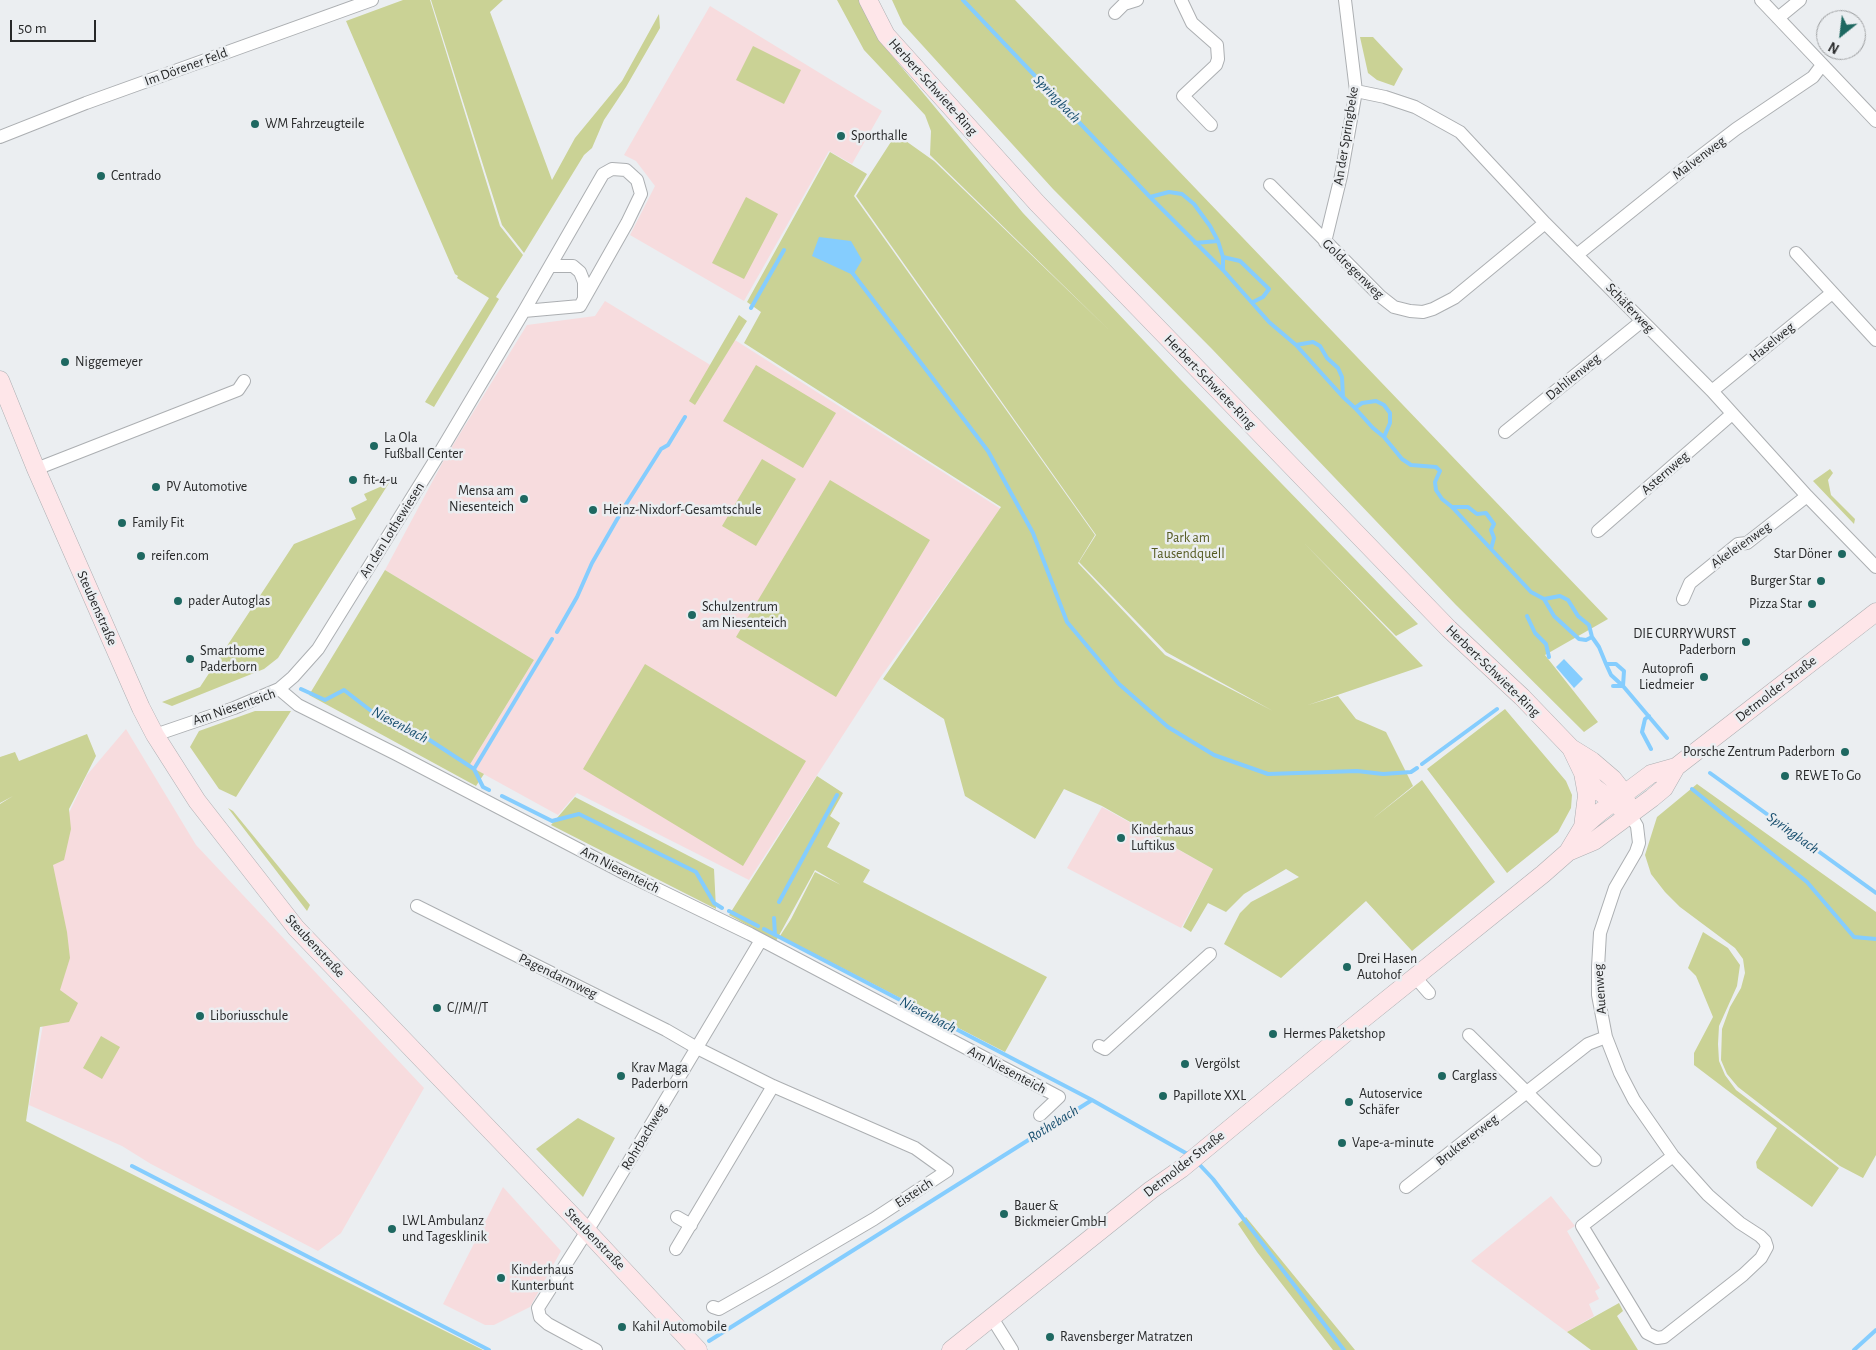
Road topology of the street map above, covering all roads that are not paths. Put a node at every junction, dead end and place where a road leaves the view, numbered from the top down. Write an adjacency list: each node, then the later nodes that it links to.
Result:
1 (372, 0): 14 (street, Im Dörener Feld)
2 (868, 0): 39 (main road, Herbert-Schwiete-Ring)
3 (1137, 0): 8 (street)
4 (1181, 0): 13 (street)
5 (1345, 0): 11 (street, An der Springbeke)
6 (1761, 0): 9 (street)
7 (1800, 0): 9 (street)
8 (1115, 13)
9 (1778, 18): 10 (street)
10 (1822, 66): 12 (street); 19 (street, Malvenweg)
11 (1356, 91): 16 (street, Schäferweg); 17 (street, An der Springbeke)
12 (1876, 121)
13 (1211, 125)
14 (0, 137)
15 (1270, 185): 17 (street, Goldregenweg)
16 (1545, 222): 17 (street, Goldregenweg); 19 (street, Schäferweg)
17 (1325, 242)
18 (1796, 253): 21 (street)
19 (1578, 254): 24 (street, Schäferweg)
20 (550, 266): 22 (street); 22 (street, An den Lothewiesen); 23 (street, An den Lothewiesen)
21 (1832, 293): 25 (street); 28 (street, Haselweg)
22 (584, 299): 23 (street)
23 (524, 311): 37 (street, An den Lothewiesen)
24 (1642, 321): 28 (street, Schäferweg); 30 (street, Dahlienweg)
25 (1876, 340)
26 (0, 380): 31 (main road, Steubenstraße)
27 (244, 381): 31 (street)
28 (1712, 391): 29 (street, Schäferweg)
29 (1732, 414): 32 (street, Schäferweg); 33 (street, Asternweg)
30 (1505, 432)
31 (36, 469): 38 (main road, Steubenstraße)
32 (1807, 496): 34 (street, Schäferweg); 35 (street, Akeleienweg)
33 (1598, 531)
34 (1876, 567)
35 (1683, 599)
36 (1876, 612): 40 (main road, Detmolder Straße)
37 (279, 689): 38 (street, Am Niesenteich); 47 (street, Am Niesenteich)
38 (155, 735): 63 (main road, Steubenstraße)
39 (1571, 748): 41 (main road, Herbert-Schwiete-Ring); 42 (main road, Herbert-Schwiete-Ring)
40 (1676, 767): 42 (main road, Detmolder Straße); 43 (main road, Detmolder Straße)
41 (1583, 773): 42 (main road, Herbert-Schwiete-Ring); 44 (main road)
42 (1619, 798): 43 (main road, Herbert-Schwiete-Ring); 44 (main road, Detmolder Straße)
43 (1630, 814): 45 (main road, Detmolder Straße); 52 (street, Auenweg)
44 (1583, 827): 45 (main road, Detmolder Straße)
45 (1568, 852): 49 (main road, Detmolder Straße)
46 (417, 906): 54 (street, Pagendarmweg)
47 (761, 940): 54 (street, Rohrbachweg); 57 (street, Am Niesenteich)
48 (1210, 954): 53 (street)
49 (1415, 977): 50 (street); 66 (main road, Detmolder Straße)
50 (1429, 993)
51 (1469, 1035): 56 (street)
52 (1606, 1037): 56 (street, Bruktererweg); 58 (street, Auenweg)
53 (1099, 1046)
54 (697, 1048): 55 (street, Eisteich); 63 (street, Rohrbachweg)
55 (773, 1086): 62 (street); 65 (street, Eisteich)
56 (1528, 1092): 59 (street); 60 (street, Bruktererweg)
57 (1040, 1115)
58 (1673, 1156): 58 (street, Auenweg)
59 (1595, 1160)
60 (1406, 1187)
61 (677, 1217): 62 (street)
62 (691, 1225): 64 (street)
63 (587, 1231): 67 (street, Rohrbachweg); 68 (main road, Steubenstraße)
64 (676, 1249)
65 (713, 1307)
66 (992, 1318): 69 (main road, Detmolder Straße); 70 (street)
67 (596, 1350)
68 (698, 1350)
69 (951, 1350)
70 (1012, 1350)

